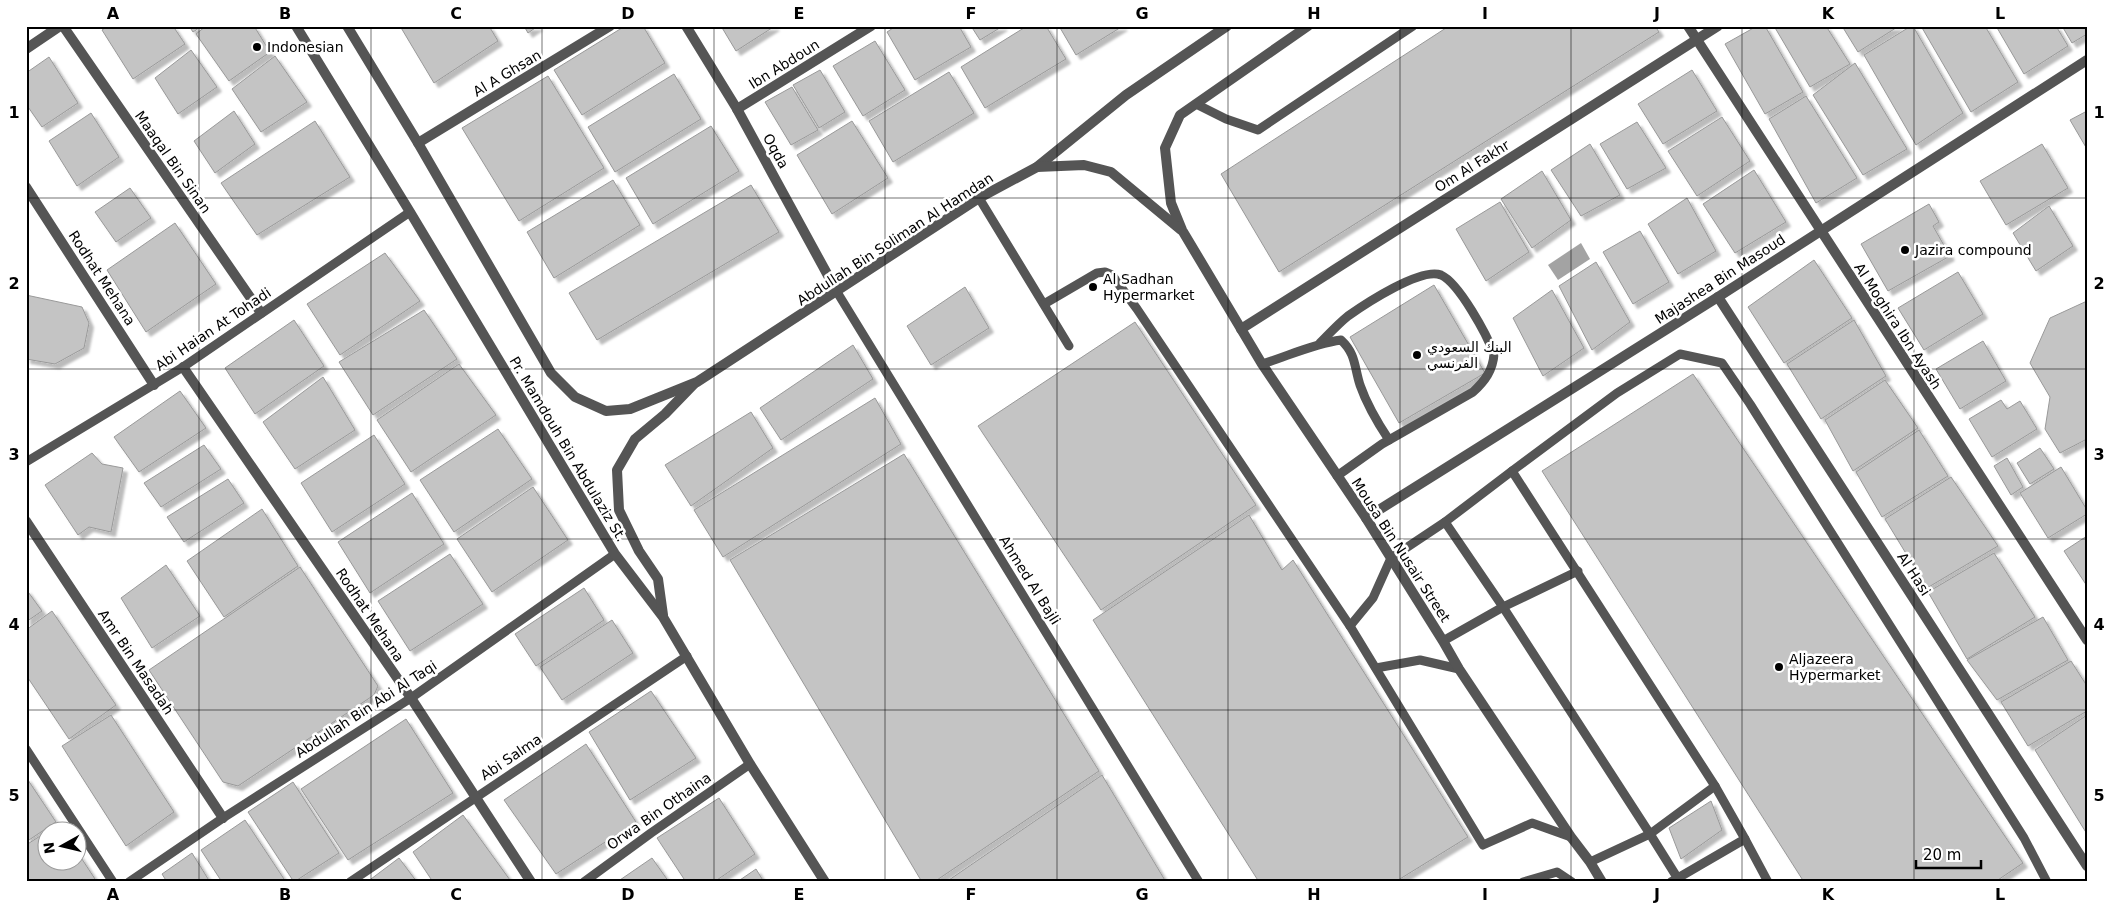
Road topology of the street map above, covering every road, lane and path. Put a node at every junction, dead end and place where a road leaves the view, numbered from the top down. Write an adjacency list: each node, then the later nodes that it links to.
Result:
1 (61, 26): 13 (street); 27 (street, Maaqal Bin Sinan)
2 (296, 26): 21 (street, Pr. Mamdouh Bin Abdulaziz St.)
3 (347, 26): 17 (street, Pr. Mamdouh Bin Abdulaziz St.)
4 (610, 26): 17 (street, Al A Ghsan)
5 (686, 26): 16 (street, Oqda)
6 (871, 26): 16 (street, Ibn Abdoun)
7 (1227, 26): 18 (street, Abdullah Bin Soliman Al Hamdan)
8 (1308, 26): 15 (street)
9 (1414, 26): 15 (lane)
10 (1688, 26): 12 (street, Al Moghira Ibn Ayash)
11 (1718, 26): 12 (street, Om Al Fakhr)
12 (1696, 40): 23 (street, Al Moghira Ibn Ayash); 28 (street, Om Al Fakhr)
13 (26, 49)
14 (2087, 60): 23 (street, Majashea Bin Masoud)
15 (1196, 104): 22 (street)
16 (737, 109): 24 (street, Oqda)
17 (418, 143): 33 (street, Pr. Mamdouh Bin Abdulaziz St.)
18 (1037, 167): 20 (street, Abdullah Bin Soliman Al Hamdan); 22 (street)
19 (26, 187): 34 (street, Rodhat Mehana)
20 (979, 198): 24 (street, Abdullah Bin Soliman Al Hamdan); 26 (lane)
21 (410, 212): 27 (lane, Abi Haian At Tohadi); 42 (street, Pr. Mamdouh Bin Abdulaziz St.)
22 (1182, 230): 28 (street, Mousa Bin Nusair Street)
23 (1820, 231): 25 (street, Majashea Bin Masoud); 48 (street, Al Moghira Ibn Ayash)
24 (837, 292): 33 (street, Abdullah Bin Soliman Al Hamdan); 71 (lane, Ahmed Al Bajli)
25 (1718, 297): 39 (street, Majashea Bin Masoud); 63 (street, Al Hasi)
26 (1044, 304): 30 (lane); 47 (lane)
27 (261, 313): 32 (lane, Abi Haian At Tohadi)
28 (1241, 329): 31 (street, Mousa Bin Nusair Street)
29 (1320, 343): 31 (lane); 35 (lane); 35 (lane)
30 (1069, 346)
31 (1262, 364): 38 (street, Mousa Bin Nusair Street)
32 (183, 367): 34 (lane, Abi Haian At Tohadi); 53 (street, Rodhat Mehana)
33 (697, 382): 46 (street)
34 (154, 385): 36 (lane, Abi Haian At Tohadi)
35 (1389, 440): 38 (lane)
36 (26, 462)
37 (1512, 471): 41 (lane); 44 (lane); 76 (lane)
38 (1337, 476): 39 (street, Mousa Bin Nusair Street)
39 (1366, 518): 43 (street, Mousa Bin Nusair Street)
40 (26, 521): 58 (street, Amr Bin Masadah)
41 (1444, 522): 43 (lane); 45 (lane)
42 (615, 554): 46 (street, Pr. Mamdouh Bin Abdulaziz St.); 53 (lane, Abdullah Bin Abi Al Taqi)
43 (1391, 558): 47 (lane); 49 (street, Mousa Bin Nusair Street)
44 (1578, 570): 45 (lane); 56 (lane)
45 (1503, 607): 49 (lane); 59 (lane)
46 (663, 617): 50 (street, Pr. Mamdouh Bin Abdulaziz St.)
47 (1350, 626): 51 (lane)
48 (2087, 640)
49 (1443, 641): 52 (street, Mousa Bin Nusair Street)
50 (687, 656): 55 (street, Pr. Mamdouh Bin Abdulaziz St.); 57 (lane, Abi Salma)
51 (1376, 668): 52 (lane); 60 (lane)
52 (1459, 669): 60 (street, Mousa Bin Nusair Street)
53 (411, 698): 57 (street, Rodhat Mehana); 58 (lane, Abdullah Bin Abi Al Taqi)
54 (26, 749): 65 (lane)
55 (750, 764): 69 (lane, Orwa Bin Othaina); 70 (street, Pr. Mamdouh Bin Abdulaziz St.)
56 (1716, 786): 59 (lane); 61 (lane)
57 (476, 797): 67 (lane, Abi Salma); 68 (street, Rodhat Mehana)
58 (223, 818): 66 (lane, Abdullah Bin Abi Al Taqi)
59 (1650, 834): 62 (lane); 64 (lane)
60 (1571, 837): 62 (street, Mousa Bin Nusair Street)
61 (1745, 839): 64 (lane); 75 (lane)
62 (1590, 862): 74 (street, Mousa Bin Nusair Street)
63 (2087, 866)
64 (1677, 880)
65 (113, 882)
66 (129, 882)
67 (350, 882)
68 (531, 882)
69 (584, 882)
70 (824, 882)
71 (1200, 882)
72 (1523, 882): 73 (lane)
73 (1572, 882)
74 (1602, 882)
75 (1768, 882)
76 (2047, 882)

